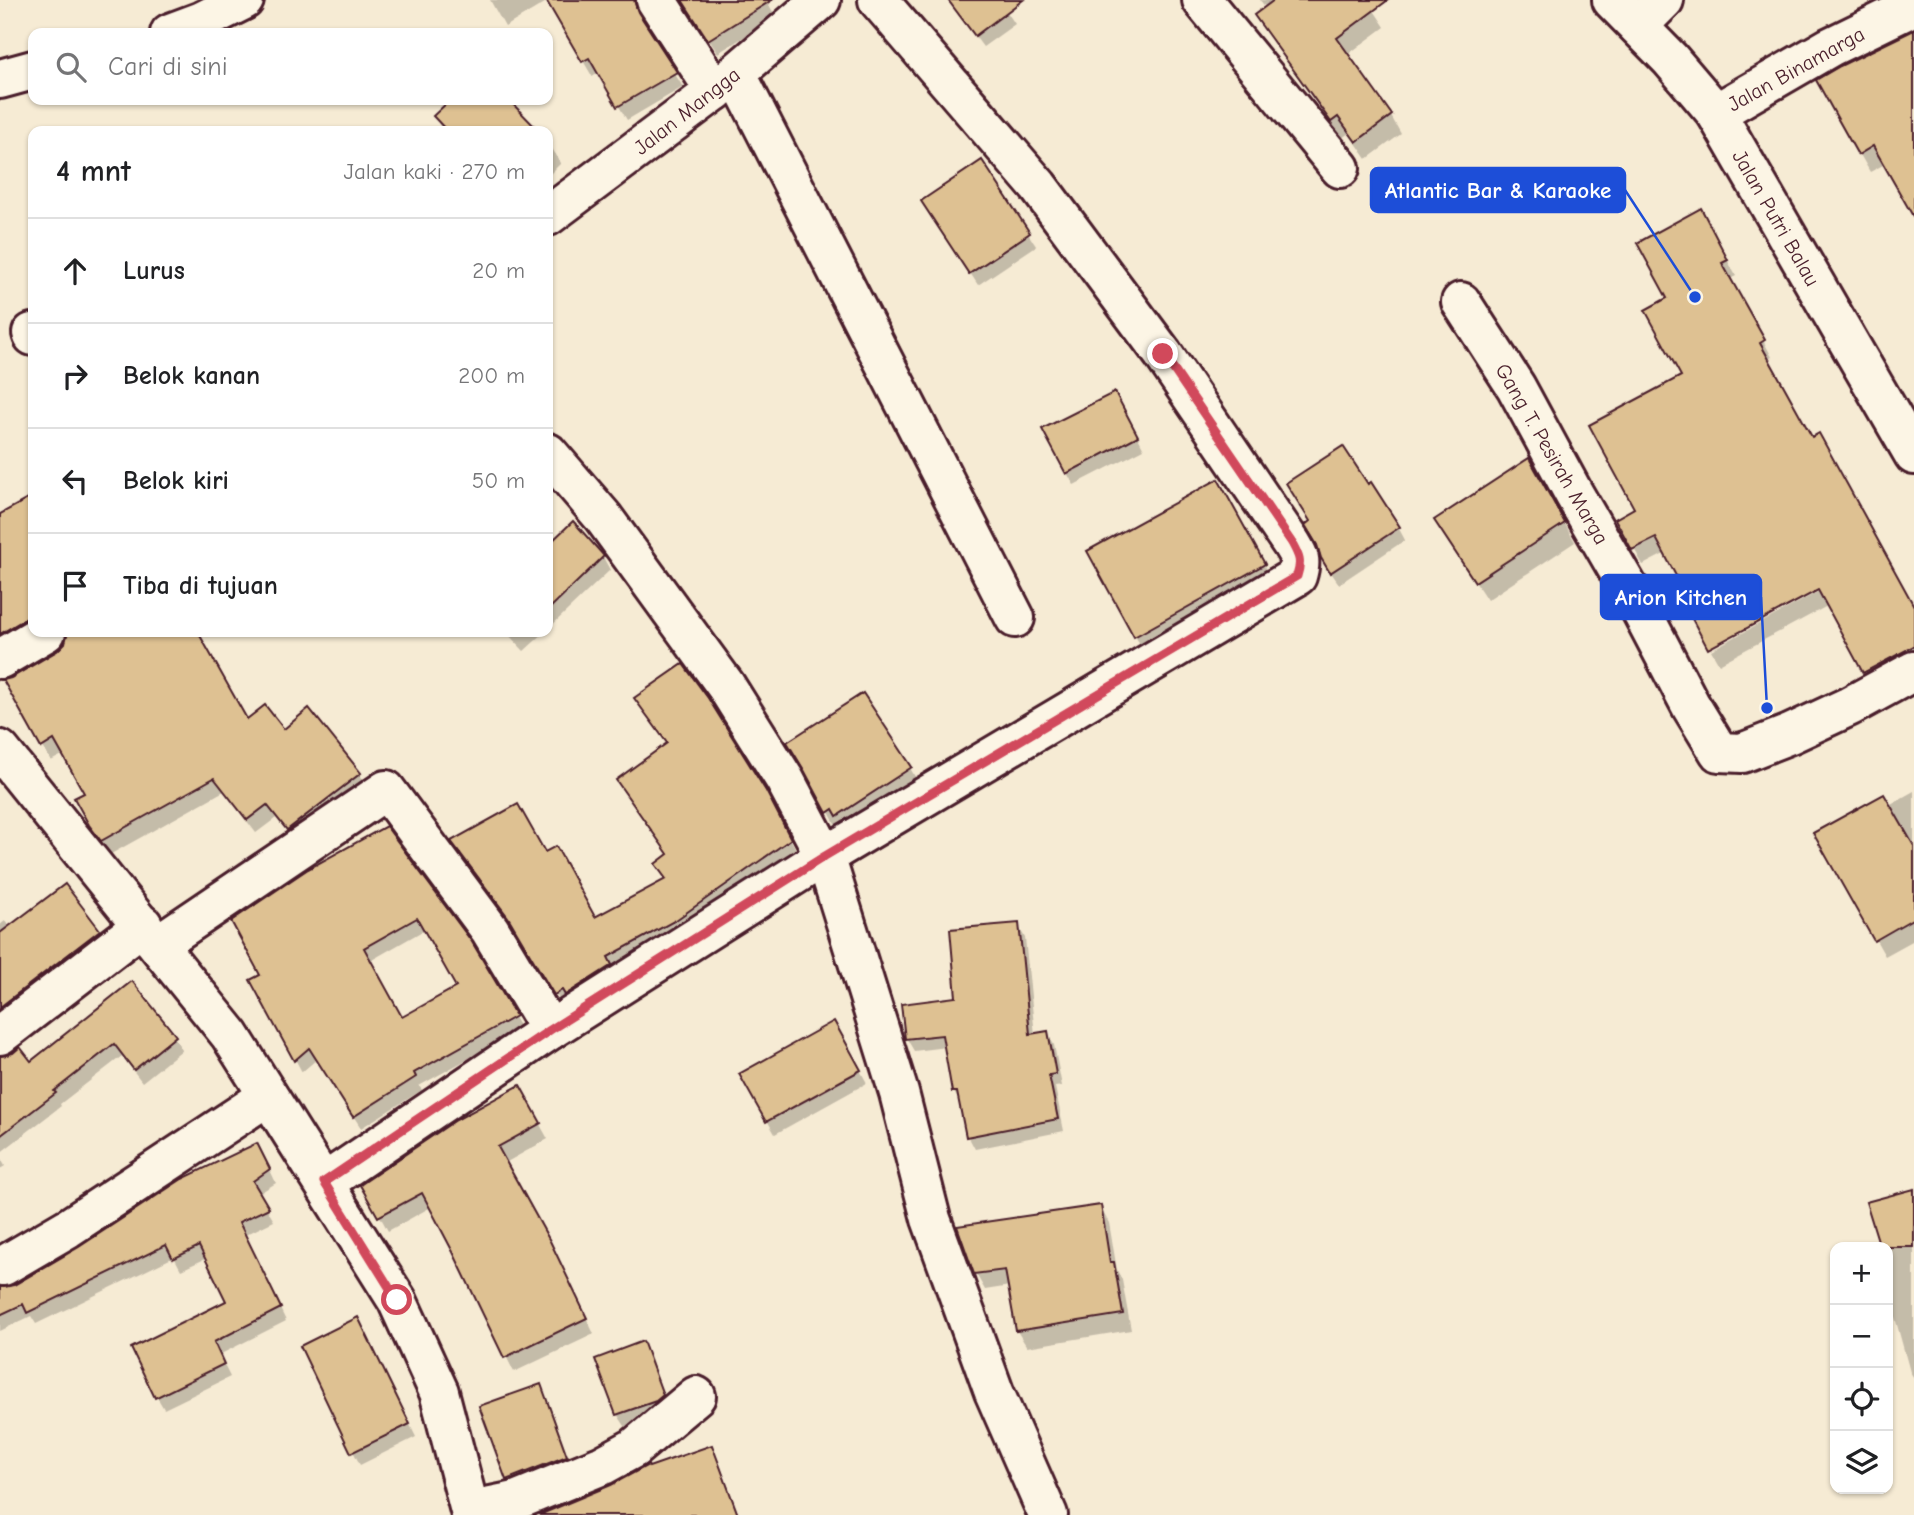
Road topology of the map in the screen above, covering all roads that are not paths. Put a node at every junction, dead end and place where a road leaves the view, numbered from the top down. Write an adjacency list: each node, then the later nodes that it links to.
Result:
1 (244, 0): 8 (street)
2 (656, 0): 11 (street)
3 (821, 0): 11 (street, Jalan Mangga)
4 (878, 0): 23 (street)
5 (1219, 6): 13 (street)
6 (1914, 6): 12 (street, Jalan Binamarga)
7 (1638, 9): 12 (street, Jalan Putri Balau)
8 (183, 28)
9 (28, 71): 10 (street)
10 (0, 79)
11 (725, 82): 14 (street, Jalan Mangga); 18 (street)
12 (1716, 113): 16 (street, Jalan Putri Balau)
13 (1340, 168)
14 (553, 212)
15 (1461, 302): 21 (street, Gang T. Pesirah Marga)
16 (1914, 456)
17 (553, 459): 23 (street)
18 (1015, 618)
19 (37, 637): 20 (street)
20 (0, 659)
21 (1914, 671)
22 (0, 750): 24 (street)
23 (825, 856): 25 (street); 32 (street)
24 (150, 934): 25 (street); 26 (street); 27 (street)
25 (550, 1030): 28 (street)
26 (0, 1035)
27 (268, 1096): 28 (street); 29 (street)
28 (324, 1182): 31 (street)
29 (3, 1266)
30 (695, 1396): 31 (street)
31 (471, 1512)
32 (1048, 1515)

